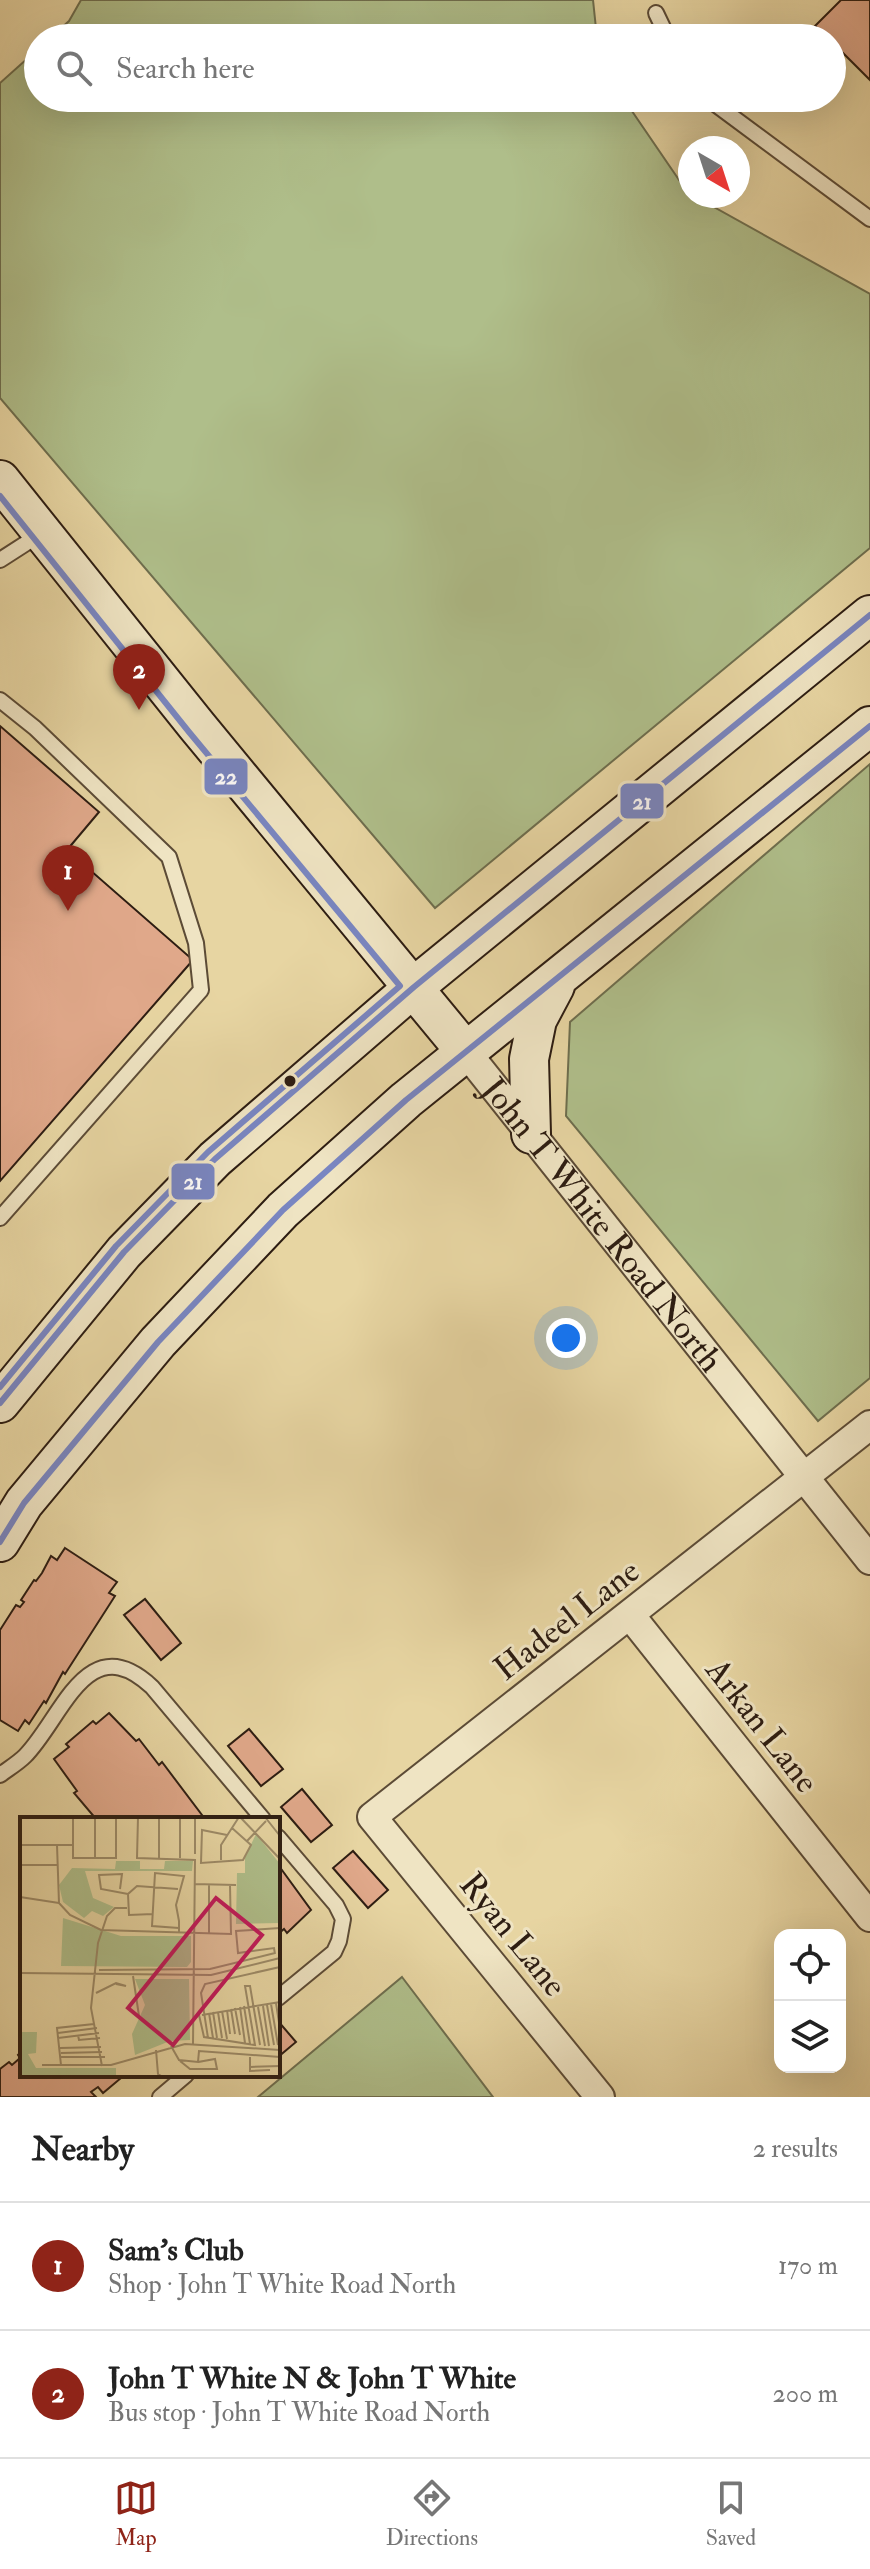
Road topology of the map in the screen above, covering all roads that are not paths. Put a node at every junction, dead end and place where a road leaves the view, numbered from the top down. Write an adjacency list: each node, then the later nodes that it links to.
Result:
1 (656, 13): 2 (lane)
2 (661, 24)
3 (726, 112): 4 (lane)
4 (870, 219)
5 (0, 480): 6 (main road, John T White Road North)
6 (42, 533): 7 (lane); 12 (main road, John T White Road North)
7 (0, 560)
8 (870, 615): 12 (main road)
9 (0, 700): 15 (lane)
10 (870, 726): 11 (main road)
11 (561, 975): 13 (main road); 14 (main road)
12 (414, 987): 13 (main road, John T White Road North); 16 (main road)
13 (466, 1052): 14 (street, John T White Road North); 19 (main road)
14 (531, 1134): 18 (street, John T White Road North)
15 (0, 1218)
16 (0, 1403)
17 (870, 1425): 18 (street, Hadeel Lane)
18 (805, 1478): 20 (street, John T White Road North); 21 (street, Hadeel Lane)
19 (0, 1542)
20 (870, 1560)
21 (630, 1615): 24 (street, Hadeel Lane); 26 (street, Arkan Lane)
22 (0, 1775): 23 (lane)
23 (261, 1817)
24 (372, 1817): 30 (street, Ryan Lane)
25 (280, 1839): 27 (lane)
26 (870, 1917)
27 (280, 1996)
28 (184, 2077): 29 (lane)
29 (160, 2097)
30 (600, 2097)

